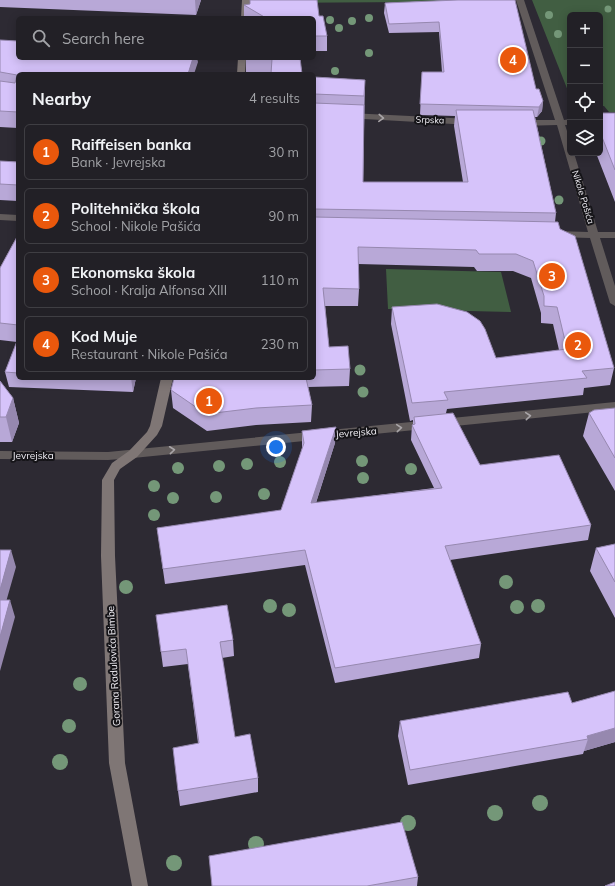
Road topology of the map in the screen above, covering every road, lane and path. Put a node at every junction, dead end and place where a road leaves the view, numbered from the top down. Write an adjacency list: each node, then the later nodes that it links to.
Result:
1 (246, 0): 3 (street)
2 (520, 0): 9 (street, Nikole Pašića)
3 (245, 16)
4 (242, 60): 5 (street)
5 (241, 72)
6 (343, 116): 7 (street, Srpska, one-way to 7)
7 (483, 122)
8 (514, 122): 9 (street)
9 (560, 122): 10 (street); 14 (street, Nikole Pašića)
10 (567, 122)
11 (0, 217): 12 (street)
12 (16, 218)
13 (545, 234): 14 (street)
14 (594, 235): 15 (street); 16 (street, Nikole Pašića)
15 (615, 235)
16 (615, 303)
17 (167, 380): 19 (street, Gorana Radulovića Bimbe)
18 (615, 406): 19 (street, Jevrejska, one-way to 18)
19 (133, 454): 20 (street, Jevrejska); 21 (street, Gorana Radulovića Bimbe)
20 (0, 455)
21 (140, 886)

